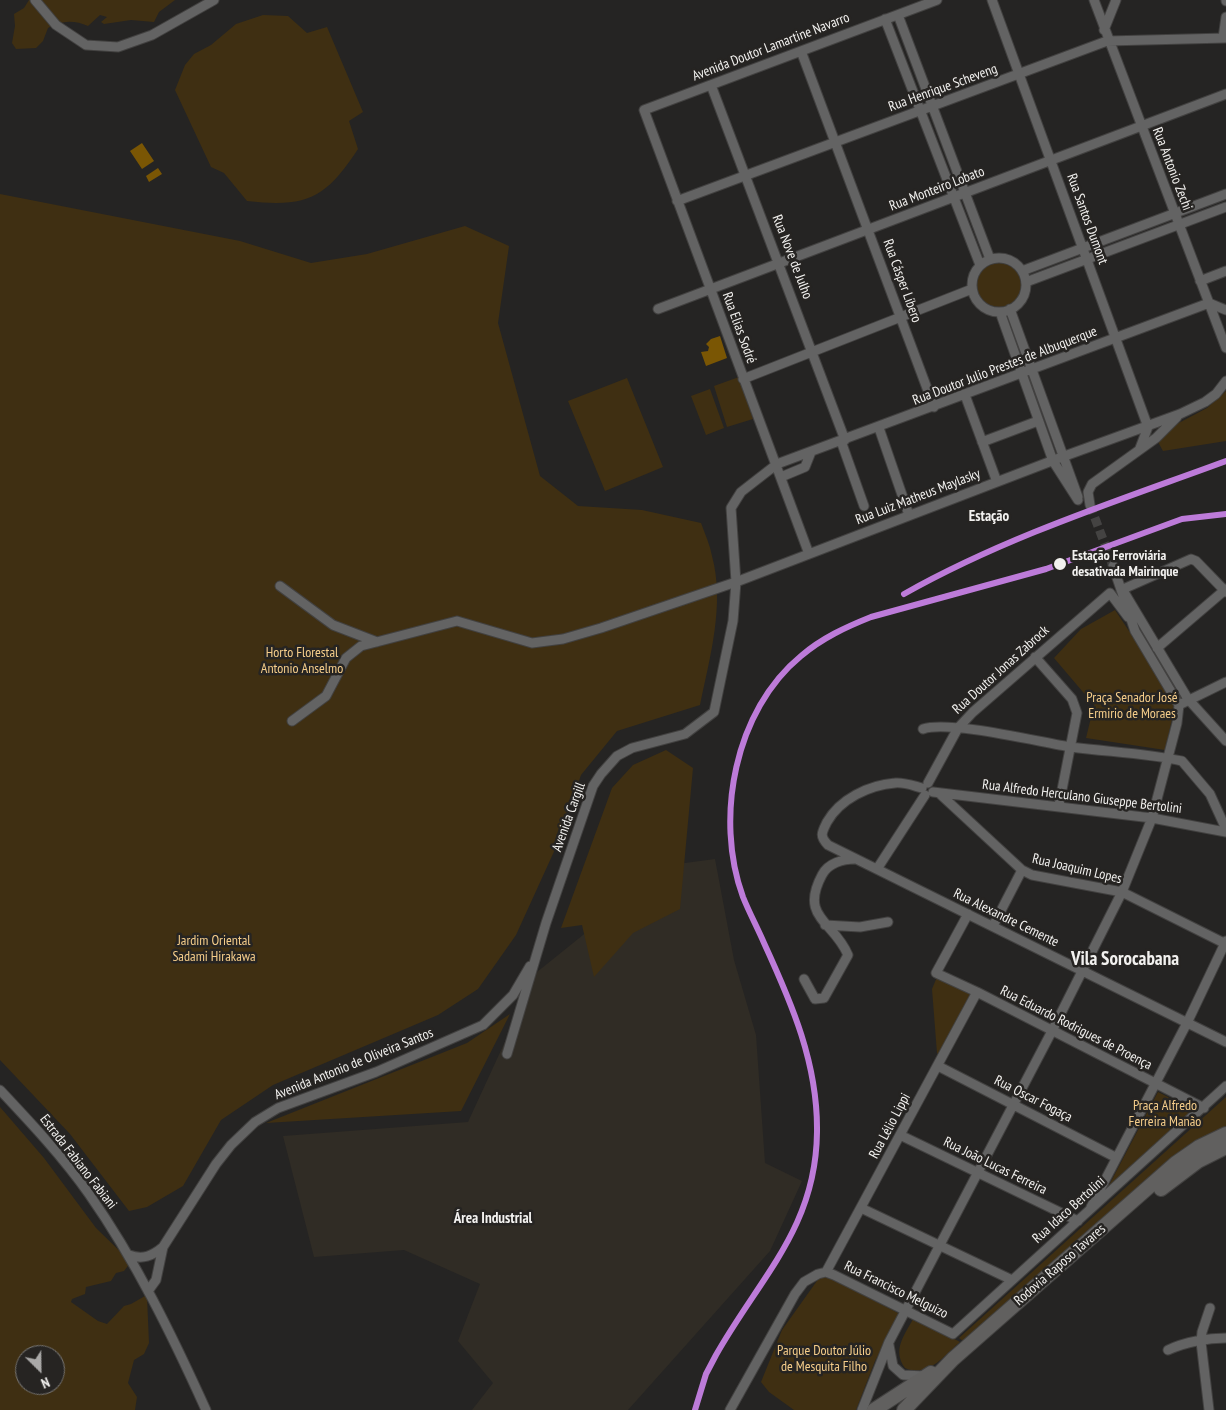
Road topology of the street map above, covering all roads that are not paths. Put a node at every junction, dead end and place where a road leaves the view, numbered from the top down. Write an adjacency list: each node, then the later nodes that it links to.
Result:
1 (35, 0): 2 (street)
2 (214, 0)
3 (937, 0): 7 (street, Avenida Doutor Lamartine Navarro)
4 (992, 0): 14 (street, Rua Santos Dumont)
5 (1116, 0): 10 (street)
6 (1096, 1): 10 (street, Rua Antonio Zechi)
7 (898, 15): 9 (street, Avenida Doutor Lamartine Navarro); 17 (street)
8 (1226, 17): 11 (street)
9 (885, 19): 13 (street, Avenida Doutor Lamartine Navarro); 19 (street)
10 (1104, 30): 12 (street, Rua Antonio Zechi)
11 (1224, 38): 12 (street, Rua Henrique Scheveng)
12 (1107, 41): 14 (street, Rua Henrique Scheveng); 20 (street, Rua Antonio Zechi)
13 (801, 51): 15 (street, Avenida Doutor Lamartine Navarro); 21 (street, Rua Cásper Líbero)
14 (1019, 74): 17 (street, Rua Henrique Scheveng); 22 (street, Rua Santos Dumont)
15 (711, 85): 18 (street, Avenida Doutor Lamartine Navarro); 23 (street, Rua Nove de Julho)
16 (1226, 94): 20 (street, Rua Monteiro Lobato)
17 (932, 107): 19 (street, Rua Henrique Scheveng); 24 (street)
18 (644, 110): 27 (street, Rua Elias Sodré)
19 (921, 111): 21 (street, Rua Henrique Scheveng); 26 (street)
20 (1140, 126): 22 (street, Rua Monteiro Lobato); 29 (street, Rua Antonio Zechi)
21 (836, 142): 23 (street, Rua Henrique Scheveng); 31 (street, Rua Cásper Líbero)
22 (1051, 160): 24 (street, Rua Monteiro Lobato); 32 (street, Rua Santos Dumont)
23 (746, 175): 27 (street, Rua Henrique Scheveng); 35 (street, Rua Nove de Julho)
24 (964, 193): 26 (street, Rua Monteiro Lobato); 33 (street)
25 (1226, 194): 29 (street)
26 (955, 197): 31 (street, Rua Monteiro Lobato); 36 (street)
27 (677, 201): 41 (street, Rua Elias Sodré)
28 (1226, 206): 30 (street)
29 (1174, 213): 30 (street, Rua Antonio Zechi); 32 (street)
30 (1178, 225): 34 (street); 39 (street, Rua Antonio Zechi)
31 (868, 230): 35 (street, Rua Monteiro Lobato); 48 (street, Rua Cásper Líbero)
32 (1083, 248): 34 (street, Rua Santos Dumont); 37 (street)
33 (990, 259): 36 (street); 37 (street)
34 (1087, 259): 40 (street); 49 (street, Rua Santos Dumont)
35 (780, 264): 41 (street, Rua Monteiro Lobato); 51 (street, Rua Nove de Julho)
36 (980, 265): 42 (street)
37 (1022, 271): 40 (street)
38 (1226, 271): 39 (street)
39 (1200, 281): 43 (street, Rua Antonio Zechi)
40 (1026, 282): 45 (street)
41 (710, 290): 44 (street, Rua Monteiro Lobato); 54 (street, Rua Elias Sodré)
42 (972, 290): 47 (street); 48 (street)
43 (1208, 303): 46 (street); 49 (street, Rua Doutor Julio Prestes de Albuquerque); 50 (street, Rua Antonio Zechi)
44 (658, 309)
45 (1010, 310): 47 (street); 52 (street)
46 (1226, 310)
47 (1000, 312): 53 (street)
48 (900, 318): 51 (street); 57 (street, Rua Cásper Líbero)
49 (1116, 339): 52 (street, Rua Doutor Julio Prestes de Albuquerque); 60 (street, Rua Santos Dumont)
50 (1226, 348)
51 (813, 351): 54 (street); 62 (street, Rua Nove de Julho)
52 (1031, 370): 53 (street, Rua Doutor Julio Prestes de Albuquerque); 66 (street)
53 (1021, 373): 56 (street, Rua Doutor Julio Prestes de Albuquerque); 59 (street)
54 (743, 379): 68 (street, Rua Elias Sodré)
55 (1226, 382): 58 (street, Rua Luiz Matheus Maylasky)
56 (965, 395): 57 (street, Rua Doutor Julio Prestes de Albuquerque); 63 (street)
57 (934, 407): 61 (street, Rua Doutor Julio Prestes de Albuquerque)
58 (1180, 414): 60 (street, Rua Luiz Matheus Maylasky); 64 (street)
59 (1038, 421): 63 (street); 67 (street)
60 (1148, 427): 64 (street); 66 (street, Rua Luiz Matheus Maylasky)
61 (879, 428): 62 (street, Rua Doutor Julio Prestes de Albuquerque); 73 (street)
62 (843, 441): 65 (street, Rua Doutor Julio Prestes de Albuquerque); 72 (street, Rua Nove de Julho)
63 (982, 442): 70 (street)
64 (1140, 448): 71 (street)
65 (811, 452): 68 (street, Rua Doutor Julio Prestes de Albuquerque); 69 (street)
66 (1062, 457): 67 (street, Rua Luiz Matheus Maylasky); 67 (street)
67 (1053, 460): 70 (street, Rua Luiz Matheus Maylasky)
68 (777, 464): 69 (street, Rua Elias Sodré); 76 (street, Avenida Cargill)
69 (782, 477): 74 (street, Rua Elias Sodré)
70 (997, 482): 73 (street, Rua Luiz Matheus Maylasky)
71 (1090, 505)
72 (864, 506)
73 (909, 515): 74 (street, Rua Luiz Matheus Maylasky)
74 (809, 554): 76 (street, Rua Luiz Matheus Maylasky)
75 (1113, 566): 78 (street)
76 (736, 582): 81 (street, Rua Luiz Matheus Maylasky); 104 (street, Avenida Cargill)
77 (280, 586): 81 (street)
78 (1122, 589): 79 (street); 80 (street); 82 (street)
79 (1225, 590): 82 (street)
80 (1128, 617): 83 (street, Rua Doutor Jonas Zabrock); 86 (street)
81 (377, 642): 87 (street, Rua Luiz Matheus Maylasky)
82 (1157, 648): 85 (street)
83 (1035, 657): 88 (street, Rua Doutor Jonas Zabrock); 91 (street)
84 (1226, 682): 85 (street)
85 (1188, 699): 86 (street); 90 (street)
86 (1179, 705): 92 (street)
87 (292, 721)
88 (958, 728): 89 (street); 91 (street); 93 (street, Rua Doutor Jonas Zabrock)
89 (923, 729)
90 (1226, 741)
91 (1071, 747): 92 (street); 94 (street)
92 (1168, 758): 95 (street); 96 (street)
93 (930, 790): 94 (street, Rua Alfredo Herculano Giuseppe Bertolini); 97 (street, Rua Alfredo Herculano Giuseppe Bertolini); 99 (street, Rua Doutor Jonas Zabrock); 100 (street, Rua Joaquim Lopes)
94 (1059, 805): 95 (street, Rua Alfredo Herculano Giuseppe Bertolini)
95 (1152, 818): 96 (street, Rua Alfredo Herculano Giuseppe Bertolini); 101 (street)
96 (1226, 831)
97 (828, 845): 98 (street, Rua Alexandre Cemente)
98 (858, 860): 99 (street, Rua Alexandre Cemente); 105 (street)
99 (877, 869): 102 (street, Rua Alexandre Cemente)
100 (1022, 870): 101 (street, Rua Joaquim Lopes); 106 (street)
101 (1122, 892): 107 (street, Rua Joaquim Lopes); 108 (street)
102 (968, 914): 106 (street, Rua Alexandre Cemente); 110 (street, Rua Eduardo Rodrigues de Proença)
103 (888, 922): 105 (street)
104 (546, 923): 114 (street, Avenida Cargill); 129 (street, Avenida Antonio de Oliveira Santos)
105 (825, 925): 109 (street)
106 (993, 926): 108 (street, Rua Alexandre Cemente)
107 (1226, 943): 111 (street)
108 (1083, 971): 111 (street, Rua Alexandre Cemente); 112 (street)
109 (804, 979)
110 (977, 992): 112 (street, Rua Eduardo Rodrigues de Proença); 115 (street, Rua Lélio Lippi)
111 (1187, 1023): 113 (street, Rua Alexandre Cemente); 116 (street)
112 (1052, 1031): 116 (street, Rua Eduardo Rodrigues de Proença); 119 (street)
113 (1226, 1042)
114 (507, 1054)
115 (938, 1066): 119 (street, Rua Oscar Fogaça); 122 (street, Rua Lélio Lippi)
116 (1154, 1083): 120 (street, Rua Eduardo Rodrigues de Proença); 124 (street)
117 (1226, 1086): 120 (street, Rua Idaco Bertolini)
118 (0, 1090): 131 (street, Estrada Fabiano Fabiani)
119 (1013, 1104): 124 (street, Rua Oscar Fogaça); 125 (street)
120 (1204, 1108): 127 (street, Rua Idaco Bertolini)
121 (1226, 1134): 139 (highway, Rodovia Raposo Tavares)
122 (900, 1135): 125 (street, Rua João Lucas Ferreira); 126 (street, Rua Lélio Lippi)
123 (1226, 1147): 149 (highway, Rodovia Raposo Tavares)
124 (1115, 1157): 127 (street)
125 (978, 1173): 128 (street, Rua João Lucas Ferreira); 130 (street)
126 (861, 1208): 130 (street); 132 (street, Rua Lélio Lippi)
127 (1089, 1212): 128 (street, Rua Idaco Bertolini)
128 (1078, 1221): 133 (street, Rua Idaco Bertolini)
129 (163, 1246): 131 (street); 134 (street, Avenida Antonio de Oliveira Santos)
130 (939, 1246): 133 (street); 136 (street)
131 (129, 1255): 134 (street)
132 (826, 1272): 136 (street, Rua Francisco Melguizo); 145 (street)
133 (1012, 1280): 137 (street, Rua Idaco Bertolini)
134 (148, 1291): 144 (street)
135 (1210, 1308): 141 (street)
136 (907, 1310): 137 (street, Rua Francisco Melguizo); 140 (street)
137 (954, 1334)
138 (1226, 1338): 141 (street)
139 (975, 1340): 143 (highway); 148 (highway, Rodovia Raposo Tavares)
140 (889, 1342): 143 (street); 146 (street)
141 (1201, 1342): 142 (street); 150 (street)
142 (1168, 1350)
143 (928, 1376): 147 (highway)
144 (206, 1410)
145 (730, 1410)
146 (862, 1410)
147 (874, 1410)
148 (904, 1410)
149 (916, 1410)
150 (1209, 1410)

